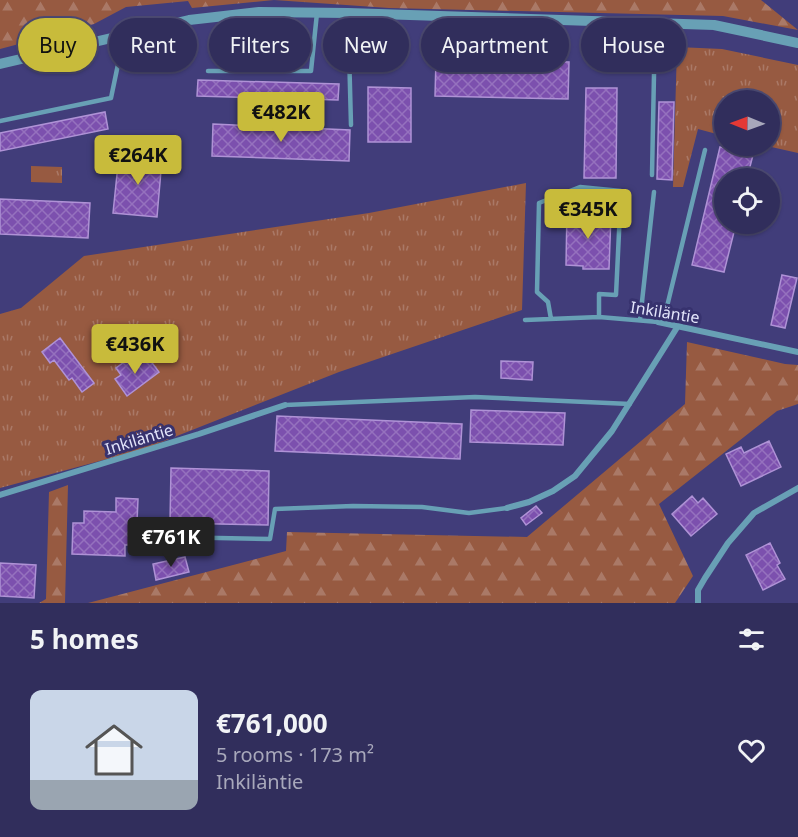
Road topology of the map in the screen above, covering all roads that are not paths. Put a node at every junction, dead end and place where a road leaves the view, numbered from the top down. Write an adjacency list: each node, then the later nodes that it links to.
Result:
1 (317, 13): 2 (street); 3 (street); 9 (lane)
2 (348, 13): 4 (street); 13 (lane)
3 (197, 19)
4 (581, 20)
5 (686, 24): 7 (street)
6 (109, 39): 8 (street)
7 (798, 43)
8 (0, 64)
9 (208, 71)
10 (116, 72): 12 (lane)
11 (654, 72): 15 (lane)
12 (0, 121)
13 (351, 125)
14 (705, 150): 21 (lane)
15 (652, 175)
16 (654, 192): 20 (lane)
17 (599, 317): 18 (lane, Inkiläntie); 18 (lane); 20 (lane, Inkiläntie)
18 (551, 319): 19 (lane, Inkiläntie)
19 (525, 320)
20 (640, 320): 21 (lane, Inkiläntie)
21 (660, 322): 22 (street, Inkiläntie)
22 (678, 326): 23 (street, Inkiläntie); 24 (street)
23 (798, 352)
24 (630, 404): 25 (lane); 28 (street)
25 (285, 405): 27 (street, Inkiläntie)
26 (798, 488): 30 (street)
27 (0, 495)
28 (507, 508): 29 (lane)
29 (168, 537)
30 (698, 603)

